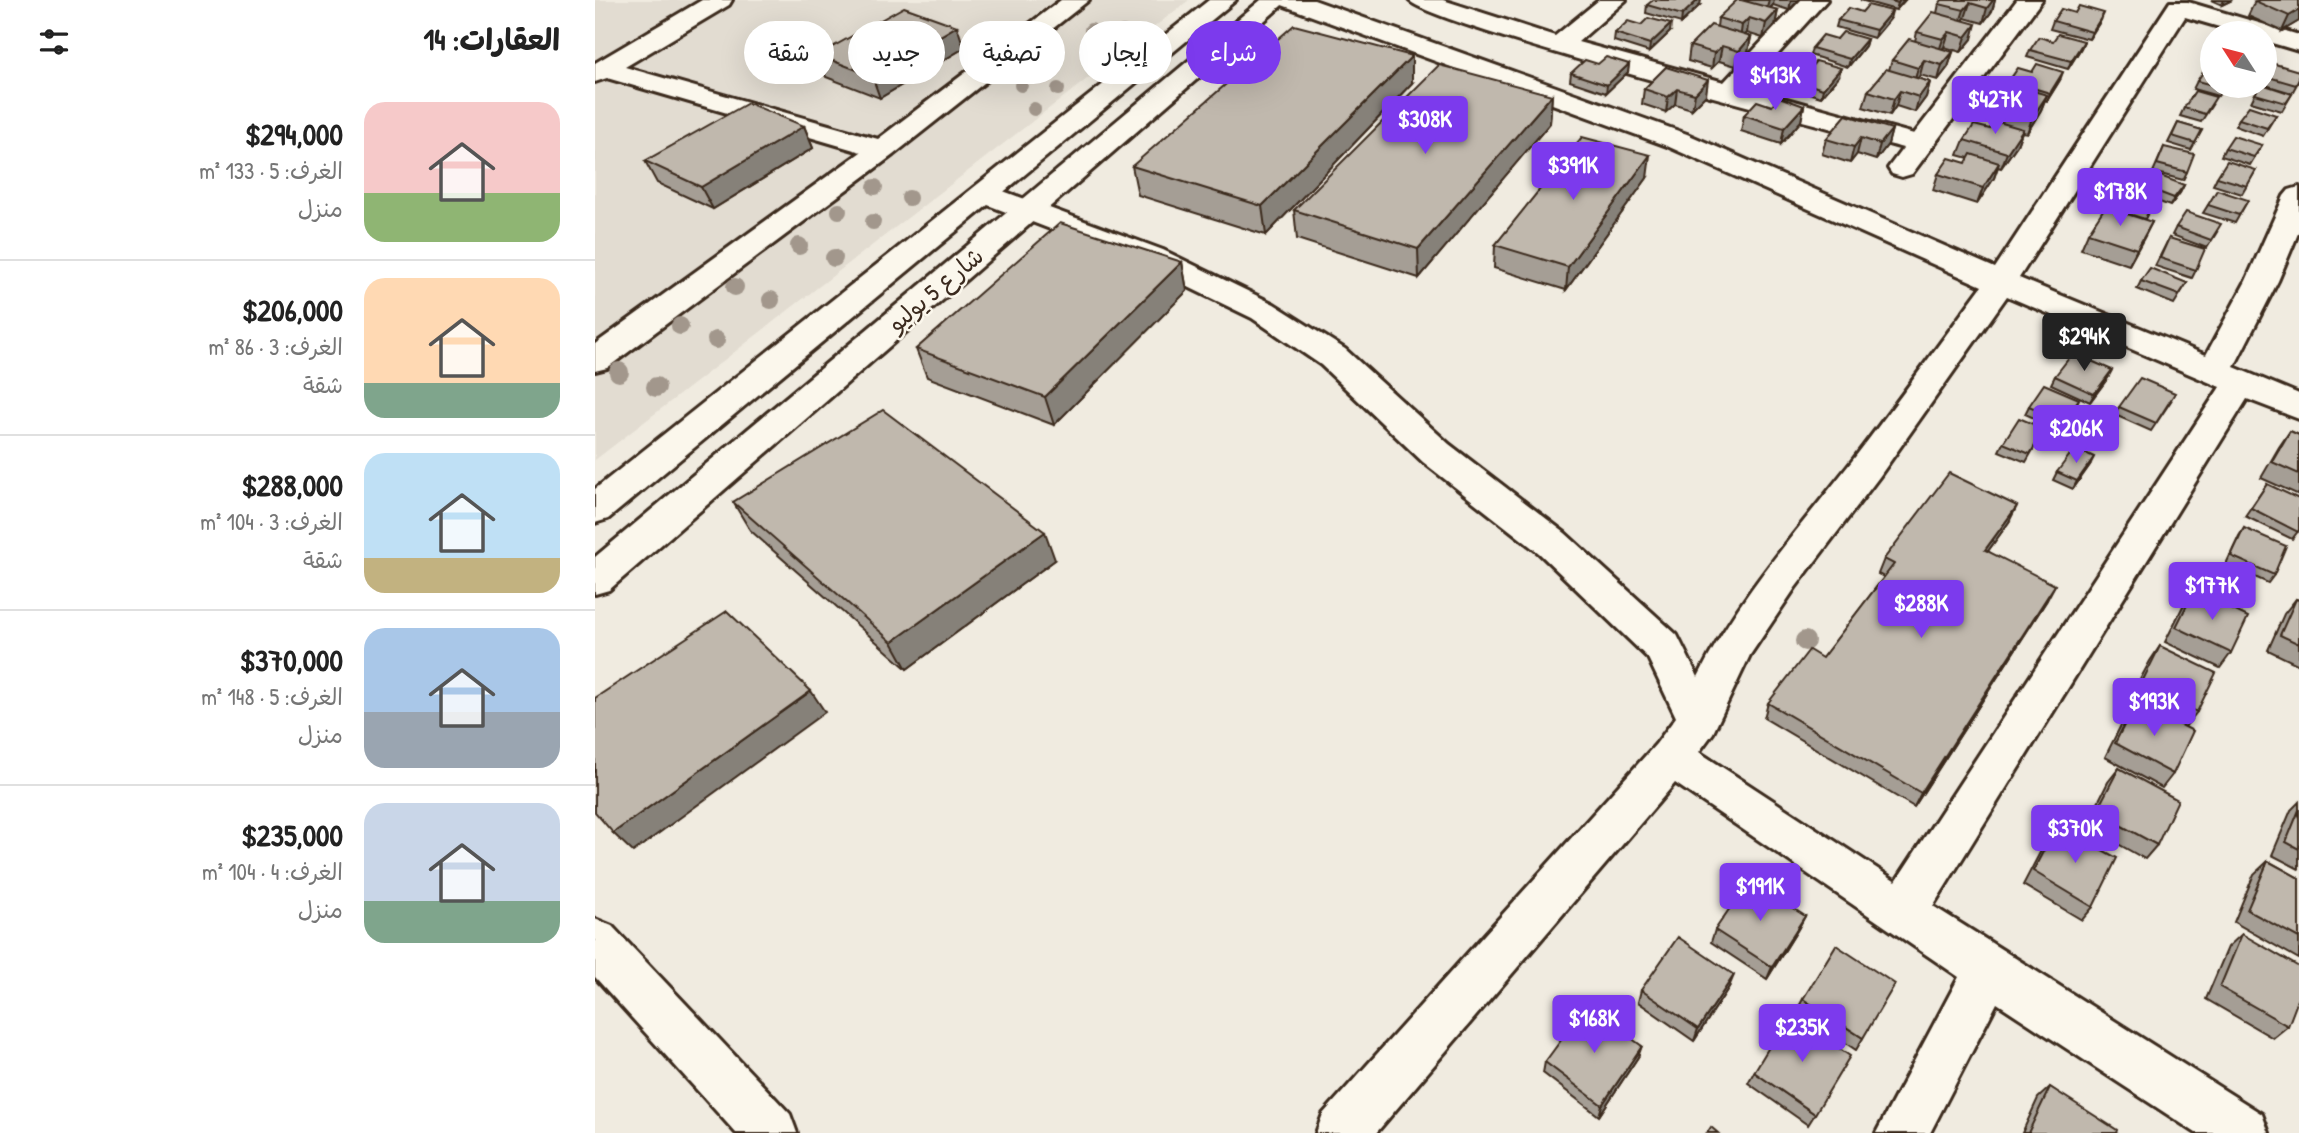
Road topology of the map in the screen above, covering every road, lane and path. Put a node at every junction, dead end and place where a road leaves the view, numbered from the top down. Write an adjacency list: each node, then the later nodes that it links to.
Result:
1 (720, 0): 14 (street)
2 (1077, 0): 18 (street)
3 (1224, 0): 20 (street, شارع 5 يوليو)
4 (1276, 0): 22 (street, شارع 5 يوليو)
5 (1291, 0): 23 (street)
6 (1421, 0): 13 (street)
7 (1613, 0): 13 (street)
8 (1815, 0): 16 (street)
9 (2029, 0): 17 (street)
10 (2175, 4): 12 (street); 23 (street)
11 (595, 42): 14 (street)
12 (2299, 43)
13 (1559, 45): 16 (street)
14 (632, 52): 15 (street)
15 (599, 71): 18 (street)
16 (1728, 93): 17 (street)
17 (1920, 144): 19 (street)
18 (883, 149): 24 (street)
19 (1902, 168)
20 (985, 194): 22 (street); 27 (street, شارع 5 يوليو)
21 (2299, 196): 25 (street)
22 (1028, 210): 28 (street, شارع 5 يوليو); 29 (street)
23 (2001, 282): 25 (street); 29 (street)
24 (595, 360)
25 (2227, 377): 26 (street); 31 (street)
26 (2299, 407)
27 (595, 509)
28 (595, 579)
29 (1698, 720): 30 (street)
30 (1671, 757): 31 (street); 35 (street)
31 (1903, 912): 33 (street)
32 (603, 967): 34 (street)
33 (1989, 970): 36 (street); 37 (street)
34 (771, 1133)
35 (1342, 1133)
36 (1902, 1133)
37 (2243, 1133)

